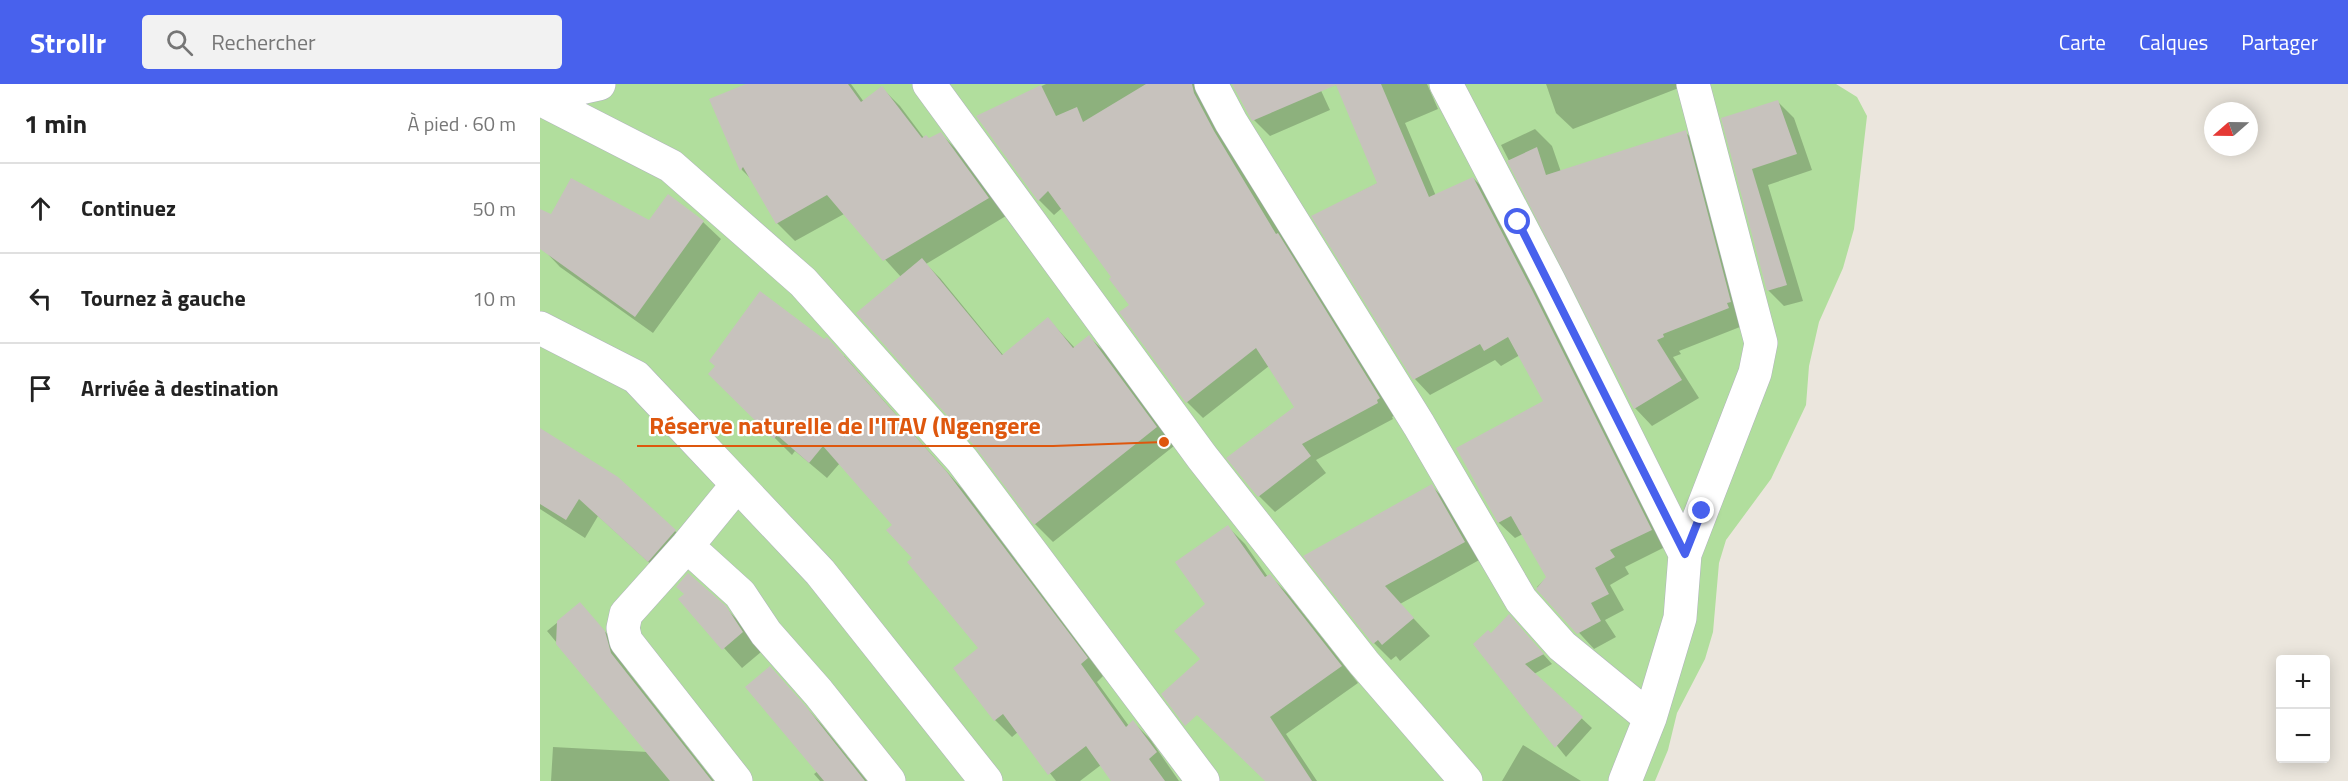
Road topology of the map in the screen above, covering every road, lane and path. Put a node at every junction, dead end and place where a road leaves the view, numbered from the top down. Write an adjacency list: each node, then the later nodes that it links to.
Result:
1 (599, 84): 6 (street)
2 (929, 84): 16 (street)
3 (1211, 84): 11 (street)
4 (1446, 84): 10 (street)
5 (1693, 84): 10 (street)
6 (540, 98): 15 (street)
7 (540, 328): 8 (street)
8 (737, 485): 9 (street); 14 (street)
9 (687, 546): 12 (street); 13 (street)
10 (1685, 554): 11 (street)
11 (1650, 718): 17 (street)
12 (736, 781)
13 (889, 781)
14 (986, 781)
15 (1203, 781)
16 (1466, 781)
17 (1625, 781)

